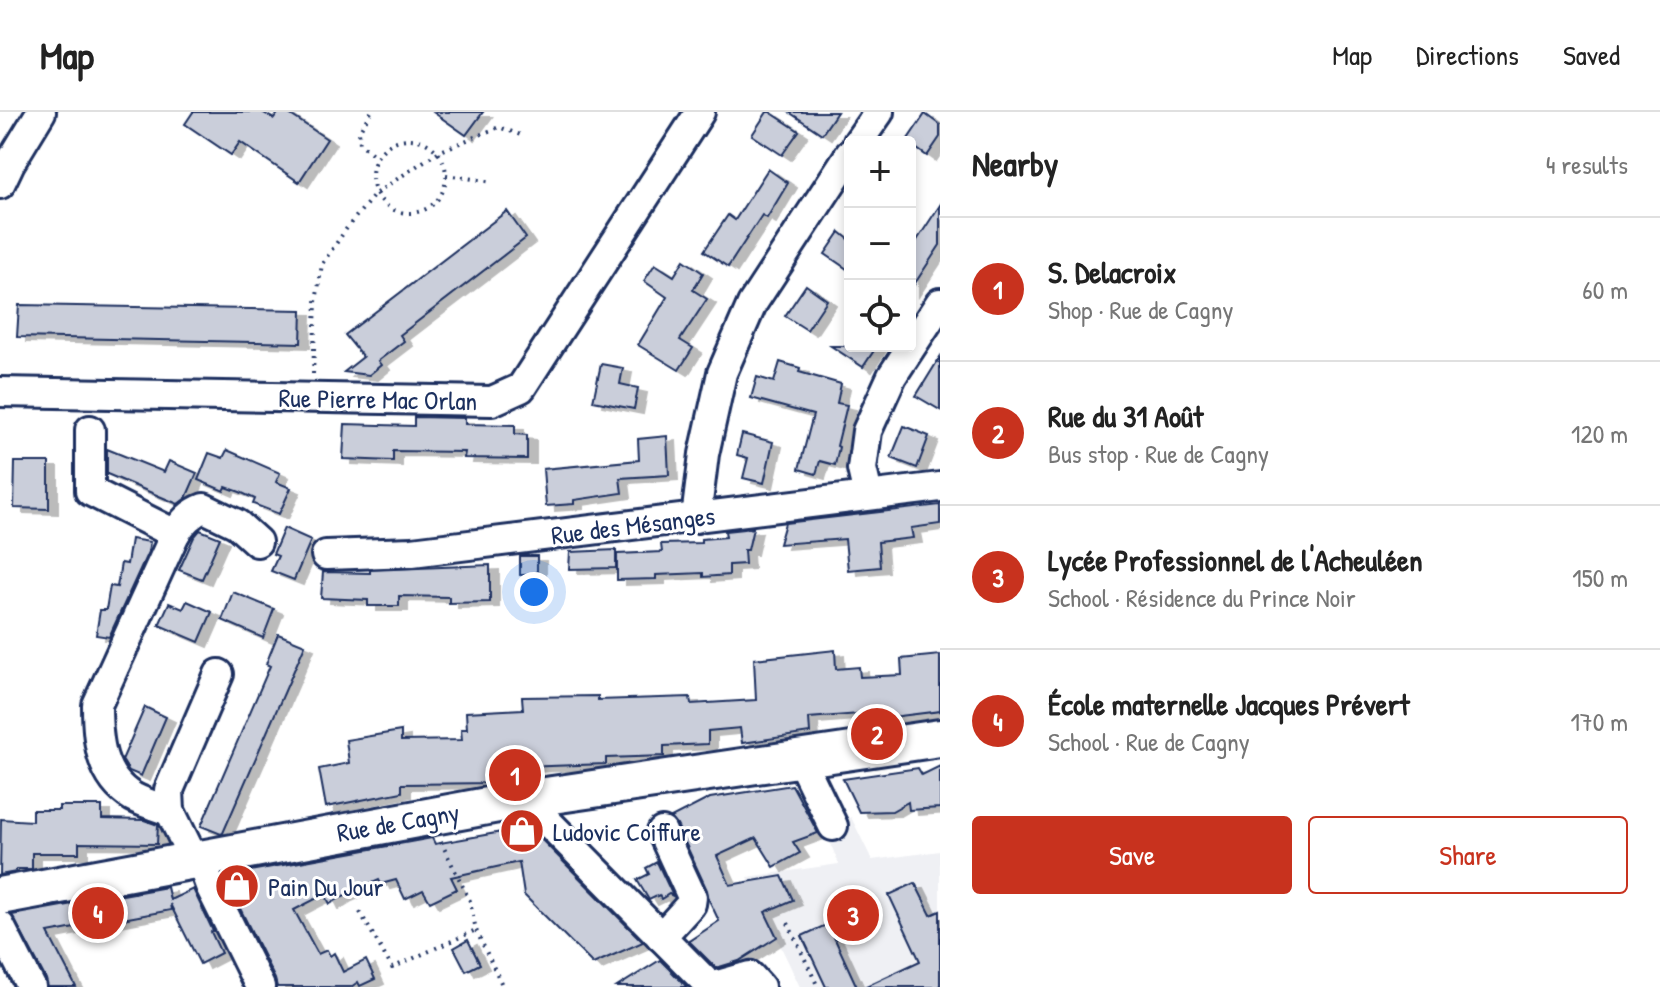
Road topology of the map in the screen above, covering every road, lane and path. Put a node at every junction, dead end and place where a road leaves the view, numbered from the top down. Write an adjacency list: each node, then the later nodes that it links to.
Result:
1 (41, 112): 12 (street)
2 (371, 112): 8 (path)
3 (700, 112): 16 (street, Rue Pierre Mac Orlan)
4 (879, 112): 6 (street)
5 (523, 136): 7 (path)
6 (862, 136)
7 (438, 152): 8 (path); 10 (path); 13 (path)
8 (376, 157): 13 (path)
9 (844, 163): 20 (street)
10 (446, 175): 11 (path); 13 (path)
11 (493, 182)
12 (0, 184)
13 (376, 193): 16 (path)
14 (940, 303): 19 (street)
15 (0, 392): 16 (street, Rue Pierre Mac Orlan)
16 (312, 398)
17 (90, 430): 21 (street)
18 (940, 487): 19 (street, Rue des Mésanges)
19 (868, 495): 20 (street, Rue des Mésanges)
20 (696, 518): 23 (street, Rue des Mésanges)
21 (175, 534): 22 (street); 28 (street)
22 (257, 542)
23 (326, 555)
24 (219, 674): 28 (street)
25 (940, 738): 26 (main road, Rue de Cagny)
26 (800, 758): 27 (main road, Rue de Cagny); 30 (street)
27 (525, 799): 29 (main road, Rue de Cagny); 38 (street)
28 (170, 811): 32 (street)
29 (429, 816): 32 (main road, Rue de Cagny); 37 (path)
30 (833, 826)
31 (662, 832): 38 (street)
32 (197, 859): 33 (main road, Rue de Cagny); 40 (street)
33 (0, 896)
34 (360, 912): 37 (path)
35 (788, 923): 44 (path)
36 (0, 926): 39 (street)
37 (476, 930): 41 (path)
38 (661, 937): 42 (street)
39 (31, 987)
40 (260, 987)
41 (503, 987)
42 (711, 987): 43 (street)
43 (760, 987)
44 (818, 987)

